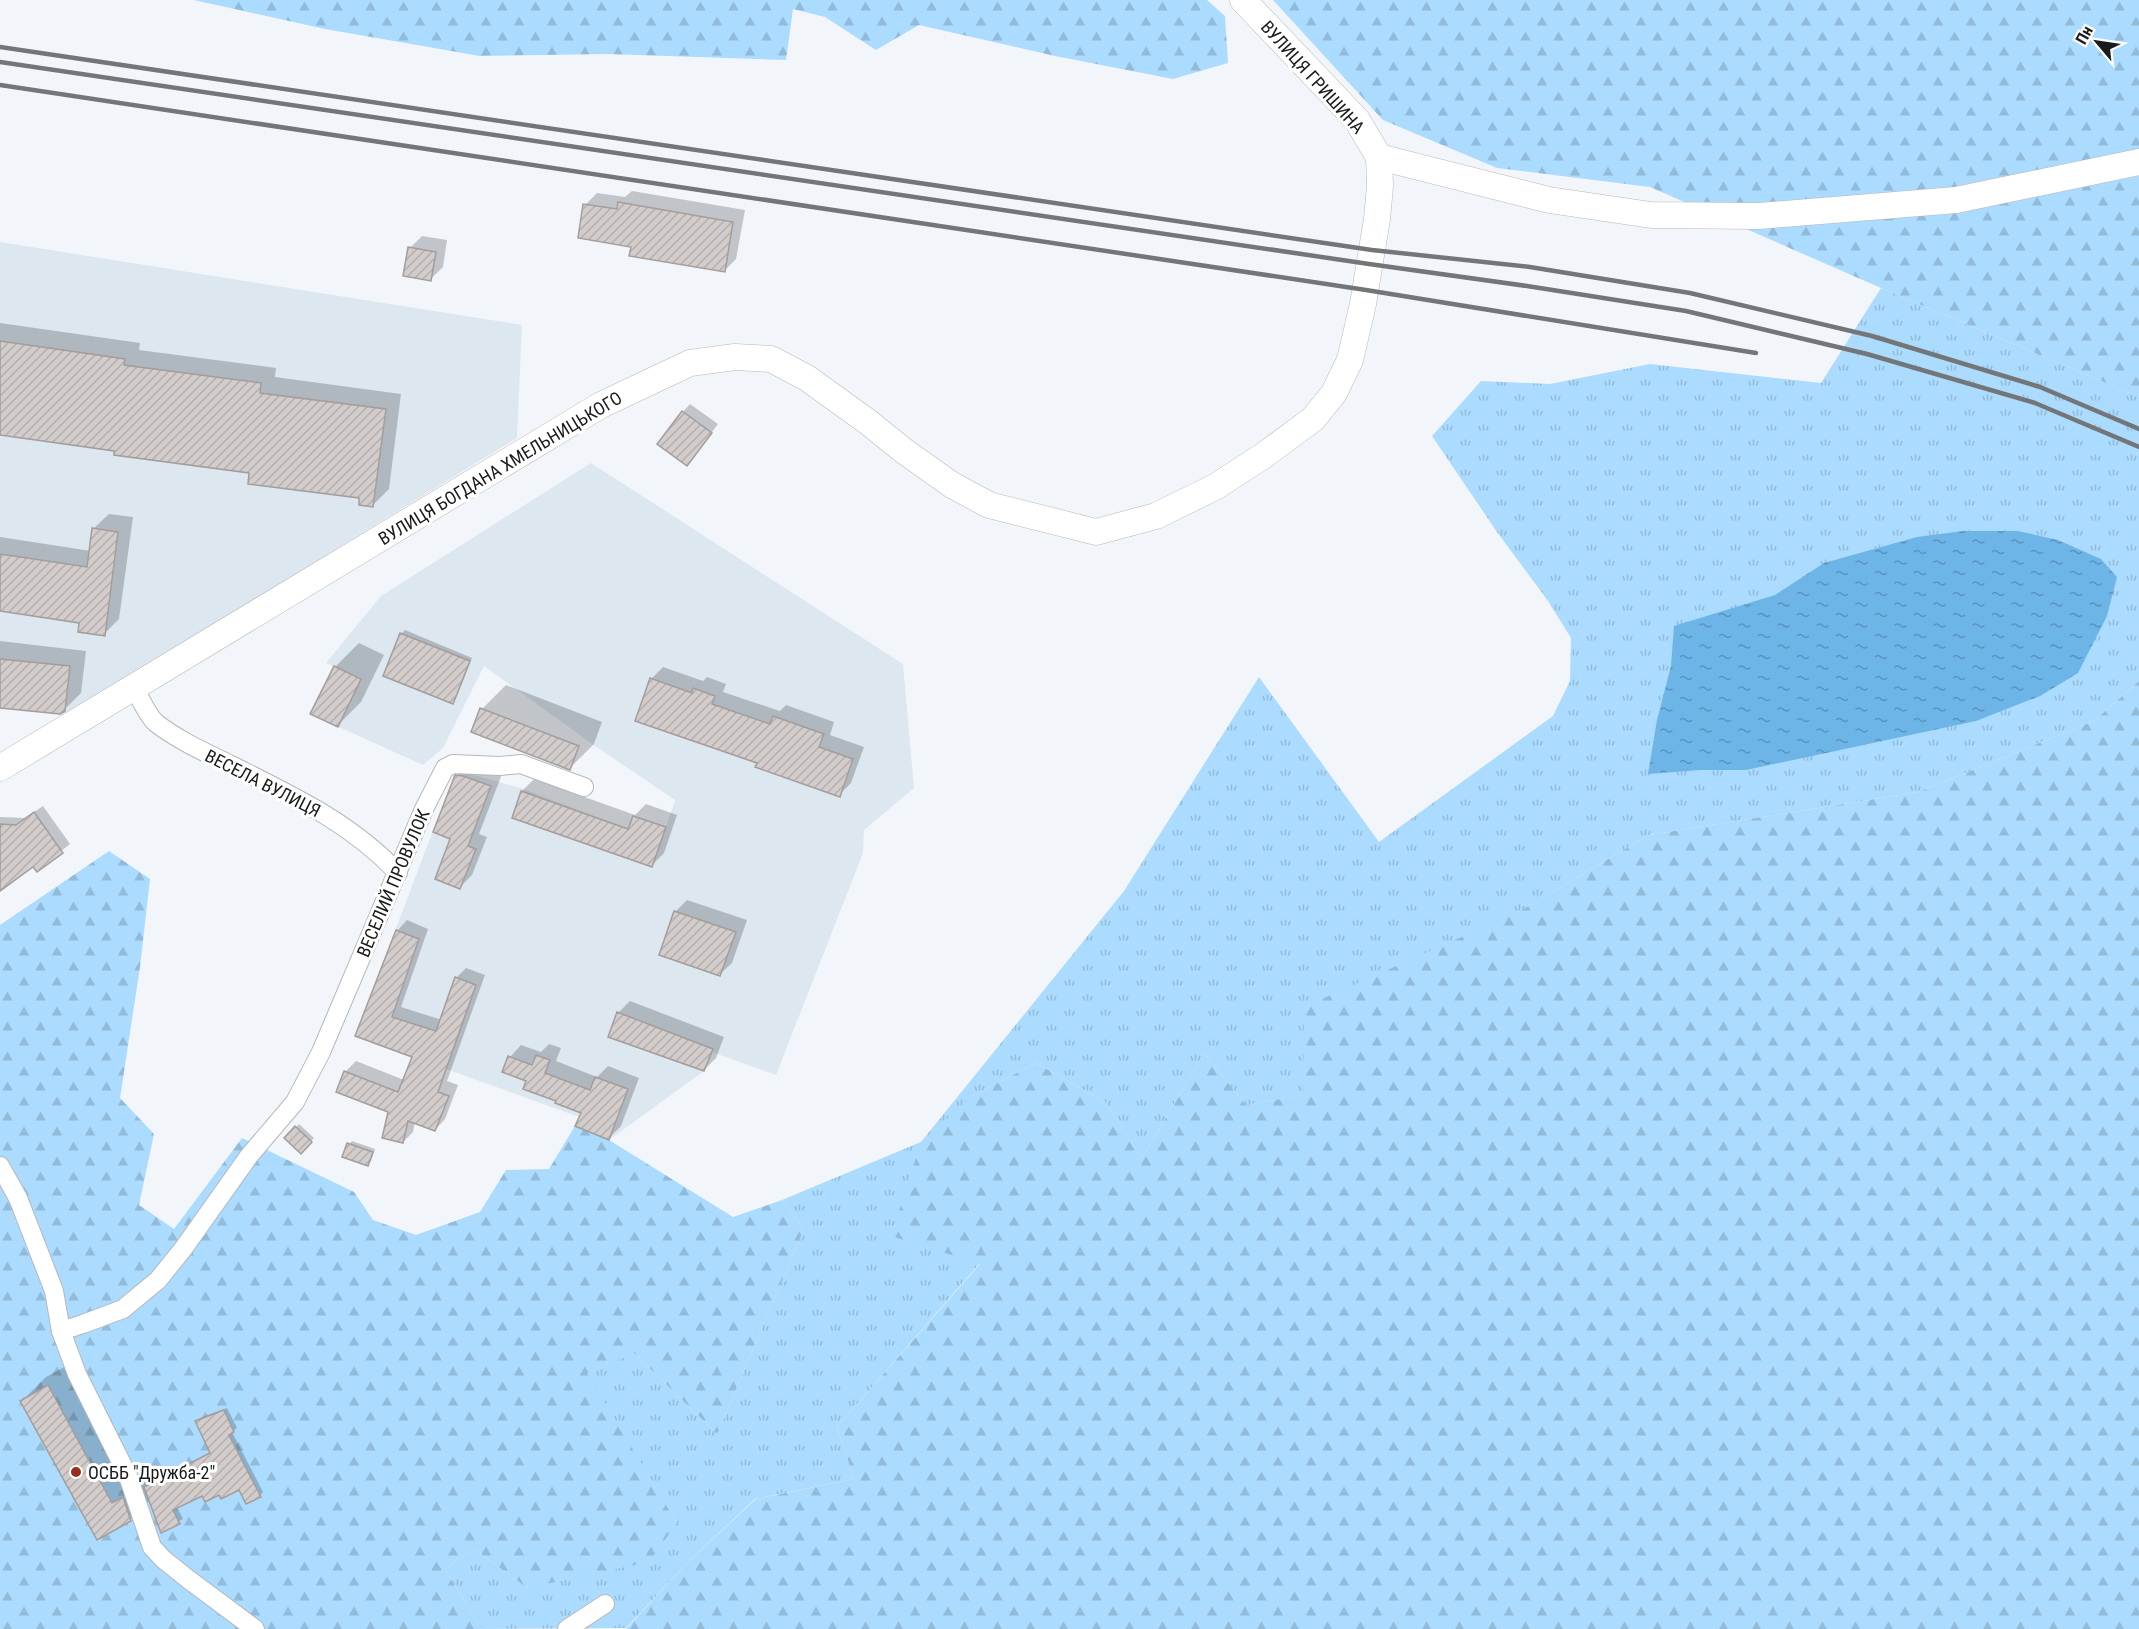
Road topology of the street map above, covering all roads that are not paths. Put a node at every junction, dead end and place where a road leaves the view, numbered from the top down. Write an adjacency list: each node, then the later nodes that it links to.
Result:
1 (1243, 0): 2 (street, ВУЛИЦЯ ГРИШИНА)
2 (1379, 157): 3 (street); 4 (street, ВУЛИЦЯ ГРИШИНА)
3 (2139, 162)
4 (1370, 264): 5 (street, ВУЛИЦЯ БОГДАНА ХМЕЛЬНИЦЬКОГО)
5 (134, 688): 6 (street, ВУЛИЦЯ БОГДАНА ХМЕЛЬНИЦЬКОГО); 8 (street, ВЕСЕЛА ВУЛИЦЯ)
6 (0, 768)
7 (584, 787): 8 (street, ВЕСЕЛИЙ ПРОВУЛОК)
8 (398, 873): 10 (street, ВЕСЕЛИЙ ПРОВУЛОК)
9 (0, 1166): 10 (street)
10 (61, 1331): 12 (street)
11 (605, 1604): 13 (street)
12 (255, 1629)
13 (567, 1629)

